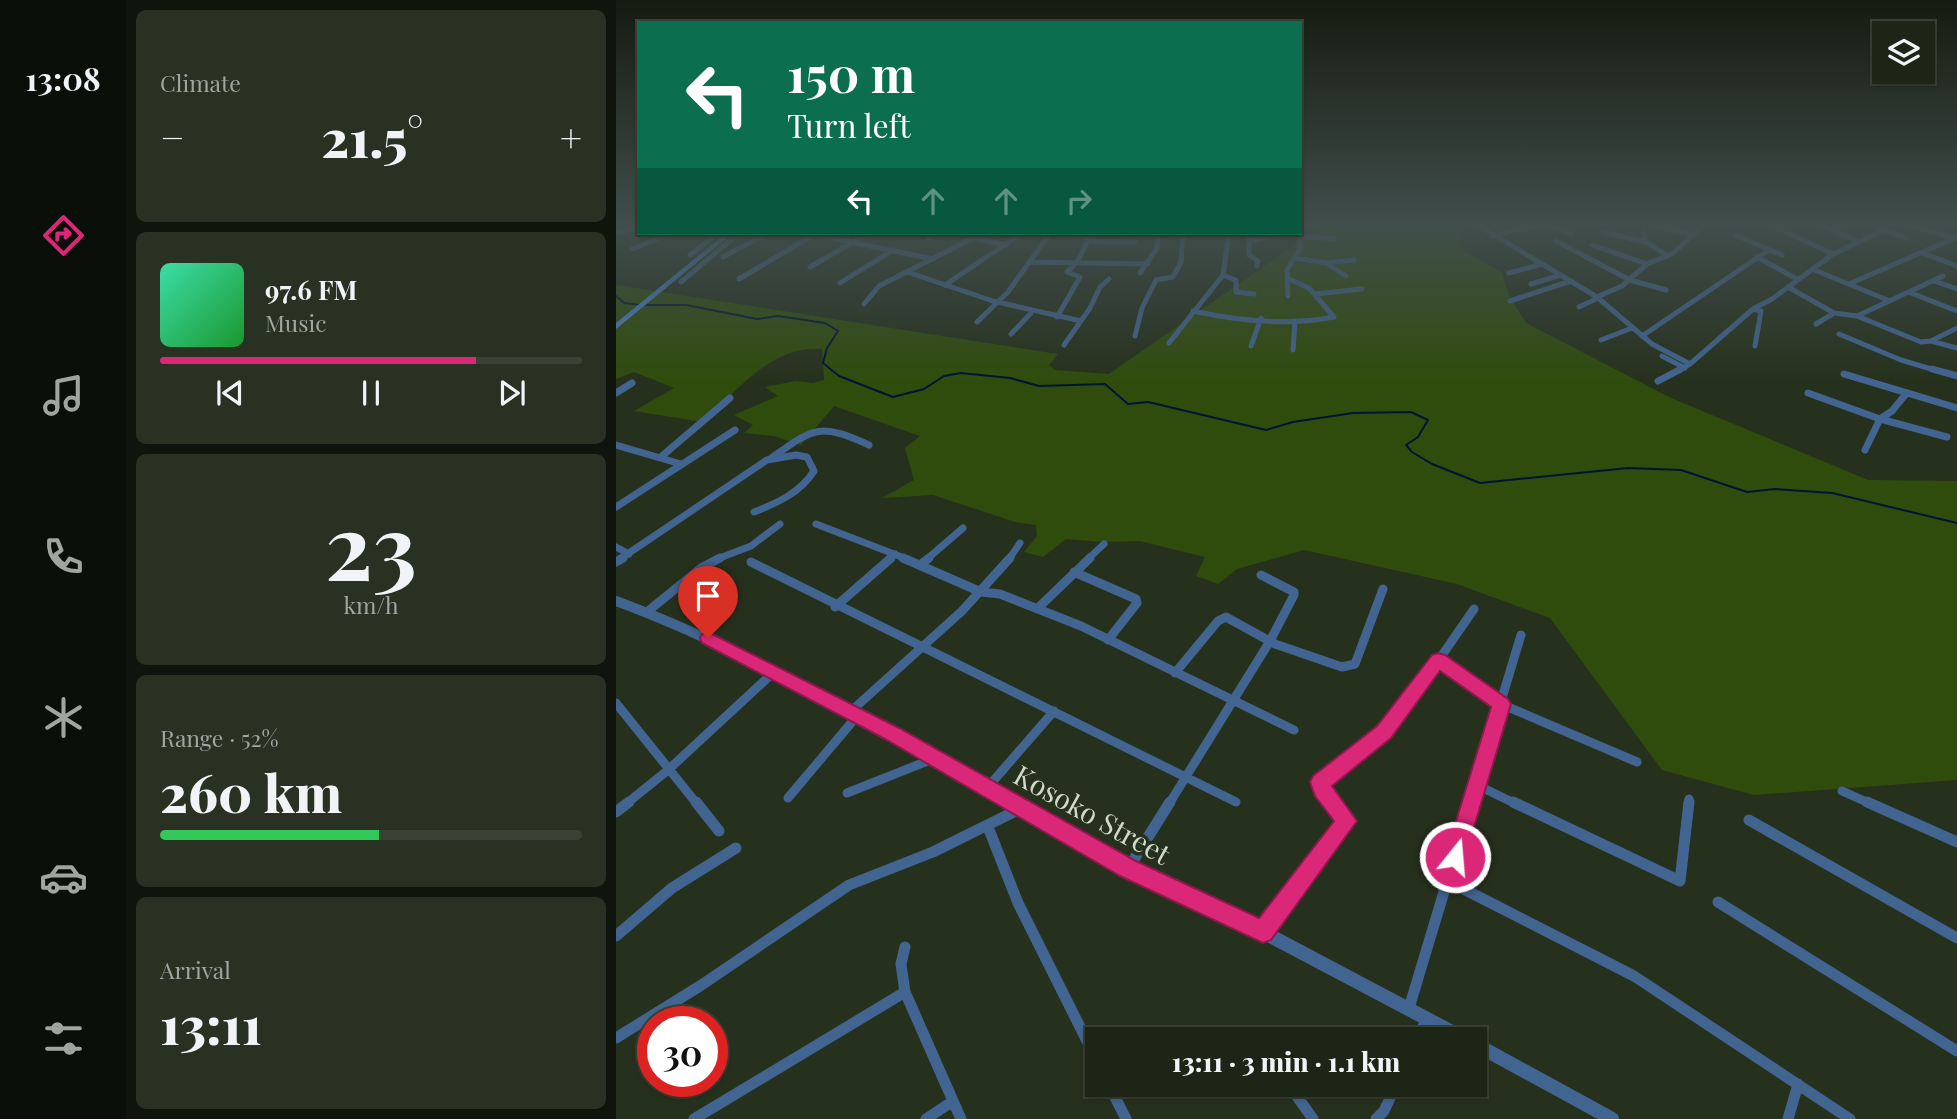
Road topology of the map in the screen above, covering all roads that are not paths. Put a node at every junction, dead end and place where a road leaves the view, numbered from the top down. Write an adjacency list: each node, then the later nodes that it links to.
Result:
1 (670, 276): 58 (main road)
2 (674, 276): 63 (main road)
3 (688, 276): 31 (street)
4 (744, 276): 25 (street)
5 (851, 276): 32 (street)
6 (898, 276): 48 (street)
7 (919, 276): 35 (street)
8 (959, 276): 35 (street)
9 (1019, 276): 47 (street)
10 (1078, 276): 56 (street)
11 (1174, 276): 68 (street)
12 (1222, 276): 51 (street)
13 (1226, 276): 41 (street)
14 (1557, 276): 33 (street)
15 (1563, 276): 29 (street)
16 (1623, 276): 28 (street)
17 (1634, 276): 28 (street)
18 (1730, 276): 69 (street)
19 (1792, 276): 27 (street)
20 (1801, 276): 27 (street)
21 (1830, 276): 34 (street)
22 (1867, 276): 34 (street)
23 (1943, 276): 30 (street)
24 (1287, 278): 42 (street); 43 (street)
25 (739, 279)
26 (1109, 279): 59 (street)
27 (1797, 279): 36 (street)
28 (1630, 280): 39 (street); 44 (street)
29 (1571, 281): 44 (street); 45 (street)
30 (1934, 281): 38 (street); 40 (street)
31 (681, 282)
32 (840, 283)
33 (1531, 284)
34 (1849, 284): 46 (street)
35 (945, 285): 47 (street)
36 (1788, 287): 50 (street); 54 (street)
37 (1362, 289): 42 (street)
38 (1957, 289)
39 (1666, 290)
40 (1911, 293): 46 (street); 52 (street)
41 (1254, 294)
42 (1315, 294): 60 (street)
43 (1288, 296)
44 (1598, 298): 49 (street); 64 (street)
45 (1510, 301)
46 (1890, 301): 55 (street)
47 (1000, 303): 53 (street); 61 (street)
48 (864, 304)
49 (1579, 307)
50 (1753, 309): 75 (street); 79 (street)
51 (1193, 311): 57 (street); 72 (street)
52 (1957, 311)
53 (1031, 313): 56 (street); 66 (street)
54 (1834, 313): 55 (street); 62 (street)
55 (1857, 316): 71 (street)
56 (1057, 317): 59 (street)
57 (1261, 318): 60 (street); 74 (street)
58 (616, 320)
59 (1081, 321): 73 (street)
60 (1294, 321): 77 (street)
61 (977, 322)
62 (1816, 324)
63 (616, 327)
64 (1632, 328): 69 (street); 70 (street)
65 (1957, 328): 71 (street)
66 (1012, 334)
67 (1839, 334): 81 (street)
68 (1135, 336)
69 (1642, 336): 79 (street)
70 (1601, 340)
71 (1931, 341): 76 (street)
72 (1169, 343)
73 (1064, 345)
74 (1251, 346)
75 (1755, 346)
76 (1957, 348)
77 (1293, 350)
78 (1662, 356): 79 (street)
79 (1687, 366): 82 (street)
80 (1844, 374): 86 (street)
81 (1957, 376)
82 (1658, 381)
83 (632, 383): 84 (street)
84 (616, 393)
85 (1808, 393): 89 (street)
86 (1905, 395): 88 (street); 89 (street)
87 (730, 398): 95 (street)
88 (1957, 408)
89 (1880, 419): 91 (street); 94 (street)
90 (736, 430): 97 (street)
91 (1947, 437)
92 (616, 445): 95 (street)
93 (869, 445): 96 (street)
94 (1865, 450)
95 (662, 456): 97 (street)
96 (767, 460): 99 (street); 106 (street)
97 (681, 464): 98 (street)
98 (616, 507)
99 (754, 512)
100 (780, 524): 119 (street)
101 (816, 524): 107 (street)
102 (963, 528): 110 (street)
103 (1020, 543): 114 (street)
104 (1104, 544): 111 (street)
105 (616, 547): 106 (street)
106 (629, 554): 108 (street)
107 (895, 554): 110 (street); 116 (street)
108 (616, 562)
109 (751, 562): 116 (street)
110 (920, 565): 114 (street)
111 (1074, 572): 117 (street); 121 (street)
112 (1261, 575): 122 (street)
113 (1382, 589): 122 (street)
114 (981, 592): 117 (street); 123 (street)
115 (616, 601): 119 (street, Kosoko Street)
116 (835, 607): 123 (street)
117 (1039, 607): 121 (street)
118 (1474, 609): 124 (street)
119 (647, 612): 125 (street, Kosoko Street)
120 (1521, 635): 129 (street)
121 (1108, 640): 126 (street)
122 (1270, 641): 126 (street); 127 (street)
123 (921, 648): 130 (street); 131 (street)
124 (1438, 660): 129 (street); 154 (street)
125 (774, 672): 131 (street, Kosoko Street); 135 (street)
126 (1175, 673): 127 (street)
127 (1233, 701): 132 (street); 136 (street)
128 (616, 704): 135 (street)
129 (1502, 704): 134 (street); 137 (street)
130 (1054, 711): 136 (street); 138 (street)
131 (853, 714): 133 (street, Kosoko Street); 141 (street)
132 (1294, 730)
133 (935, 758): 138 (street, Kosoko Street); 140 (street)
134 (1637, 762)
135 (668, 770): 145 (street); 148 (street)
136 (1185, 776): 143 (street); 151 (street)
137 (1477, 785): 142 (street); 152 (street)
138 (988, 787): 144 (street, Kosoko Street)
139 (1842, 791): 149 (street)
140 (847, 793)
141 (788, 797)
142 (1689, 799)
143 (1236, 802)
144 (1022, 808): 147 (street); 151 (street, Kosoko Street)
145 (616, 812)
146 (1749, 820): 156 (street)
147 (988, 827): 163 (street); 164 (street)
148 (719, 831)
149 (1957, 842)
150 (736, 848): 155 (street)
151 (1128, 869): 154 (street, Kosoko Street)
152 (1448, 881): 159 (street); 167 (street)
153 (1718, 902): 166 (street)
154 (1263, 932): 159 (street, Kosoko Street)
155 (616, 936)
156 (1957, 938)
157 (905, 947): 158 (street)
158 (905, 992): 171 (street); 172 (street)
159 (1409, 1008): 160 (street, Kosoko Street)
160 (1427, 1018): 161 (street); 162 (street, Kosoko Street)
161 (1423, 1027)
162 (1443, 1027)
163 (616, 1038)
164 (1085, 1038)
165 (1487, 1051): 178 (street)
166 (1957, 1051)
167 (1798, 1084): 179 (street); 180 (street)
168 (1116, 1097): 175 (street)
169 (1298, 1097): 176 (street)
170 (1390, 1097): 177 (street)
171 (953, 1101): 173 (street); 174 (street)
172 (694, 1119)
173 (926, 1119)
174 (961, 1119)
175 (1126, 1119)
176 (1313, 1119)
177 (1376, 1119)
178 (1612, 1119)
179 (1788, 1119)
180 (1850, 1119)

